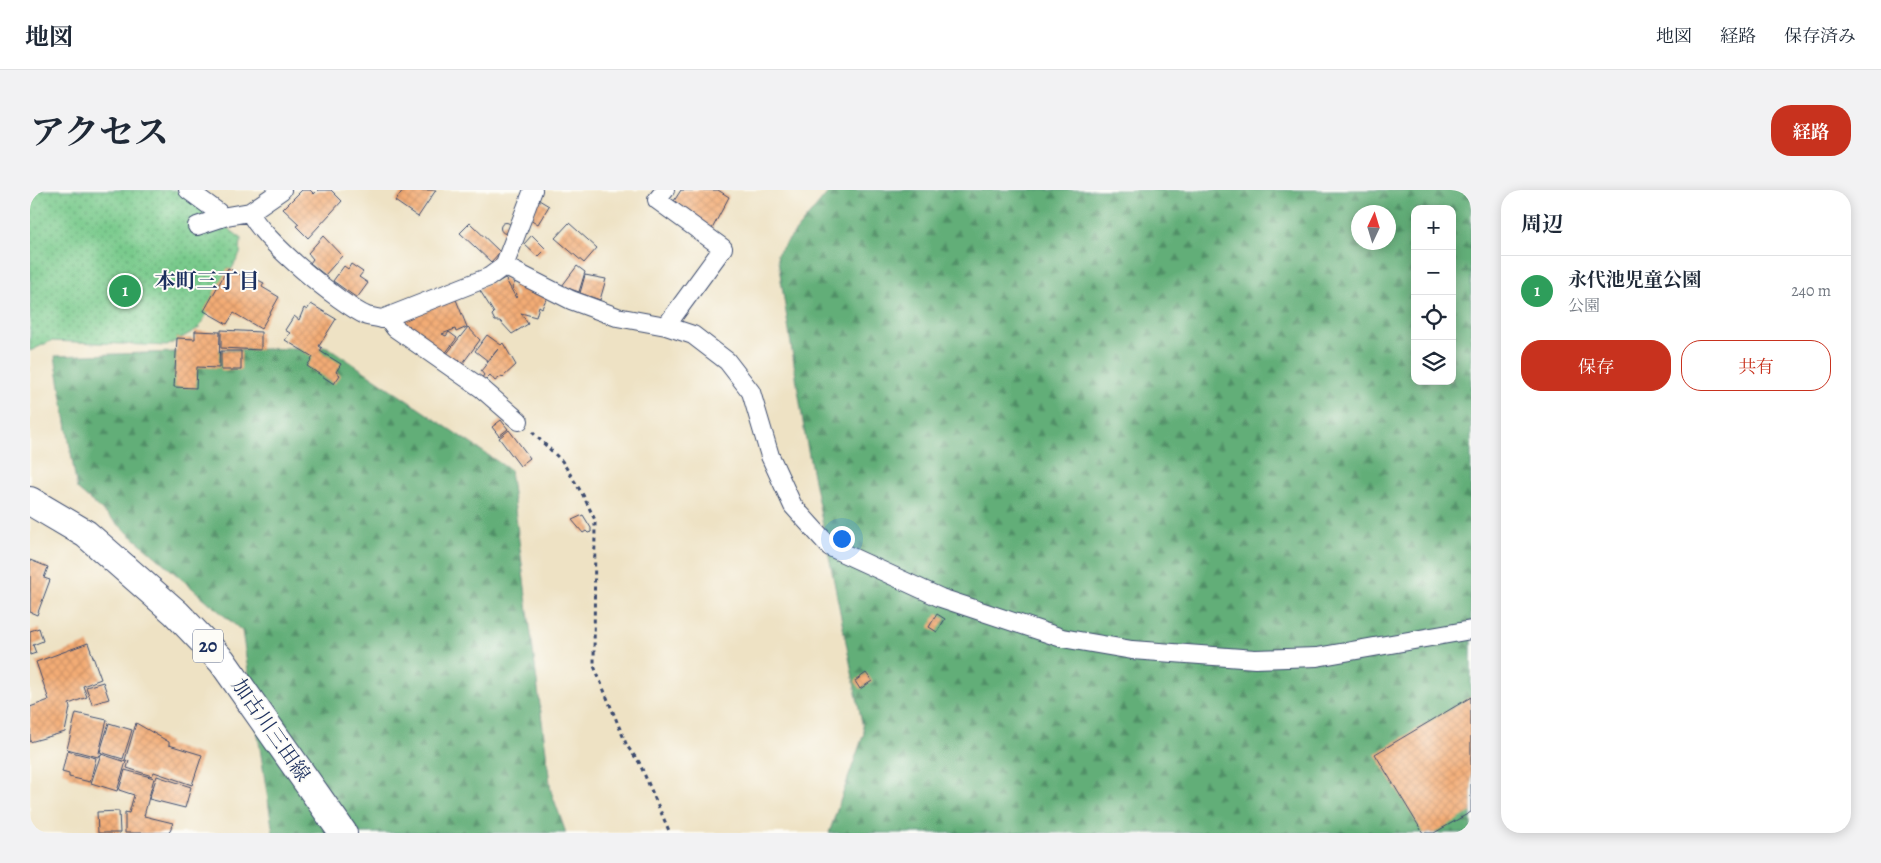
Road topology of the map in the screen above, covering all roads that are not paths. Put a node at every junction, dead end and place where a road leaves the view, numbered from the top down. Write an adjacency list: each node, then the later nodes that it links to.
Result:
1 (188, 190): 6 (street)
2 (282, 190): 5 (street)
3 (534, 190): 8 (street)
4 (665, 190): 10 (street)
5 (250, 212): 6 (street); 9 (street)
6 (221, 218): 7 (street)
7 (196, 226)
8 (504, 266): 9 (street); 10 (street)
9 (387, 317): 11 (street)
10 (666, 326): 13 (street)
11 (519, 421)
12 (30, 501): 14 (main road, 加古川三田線 / 20)
13 (1471, 630)
14 (343, 833)

